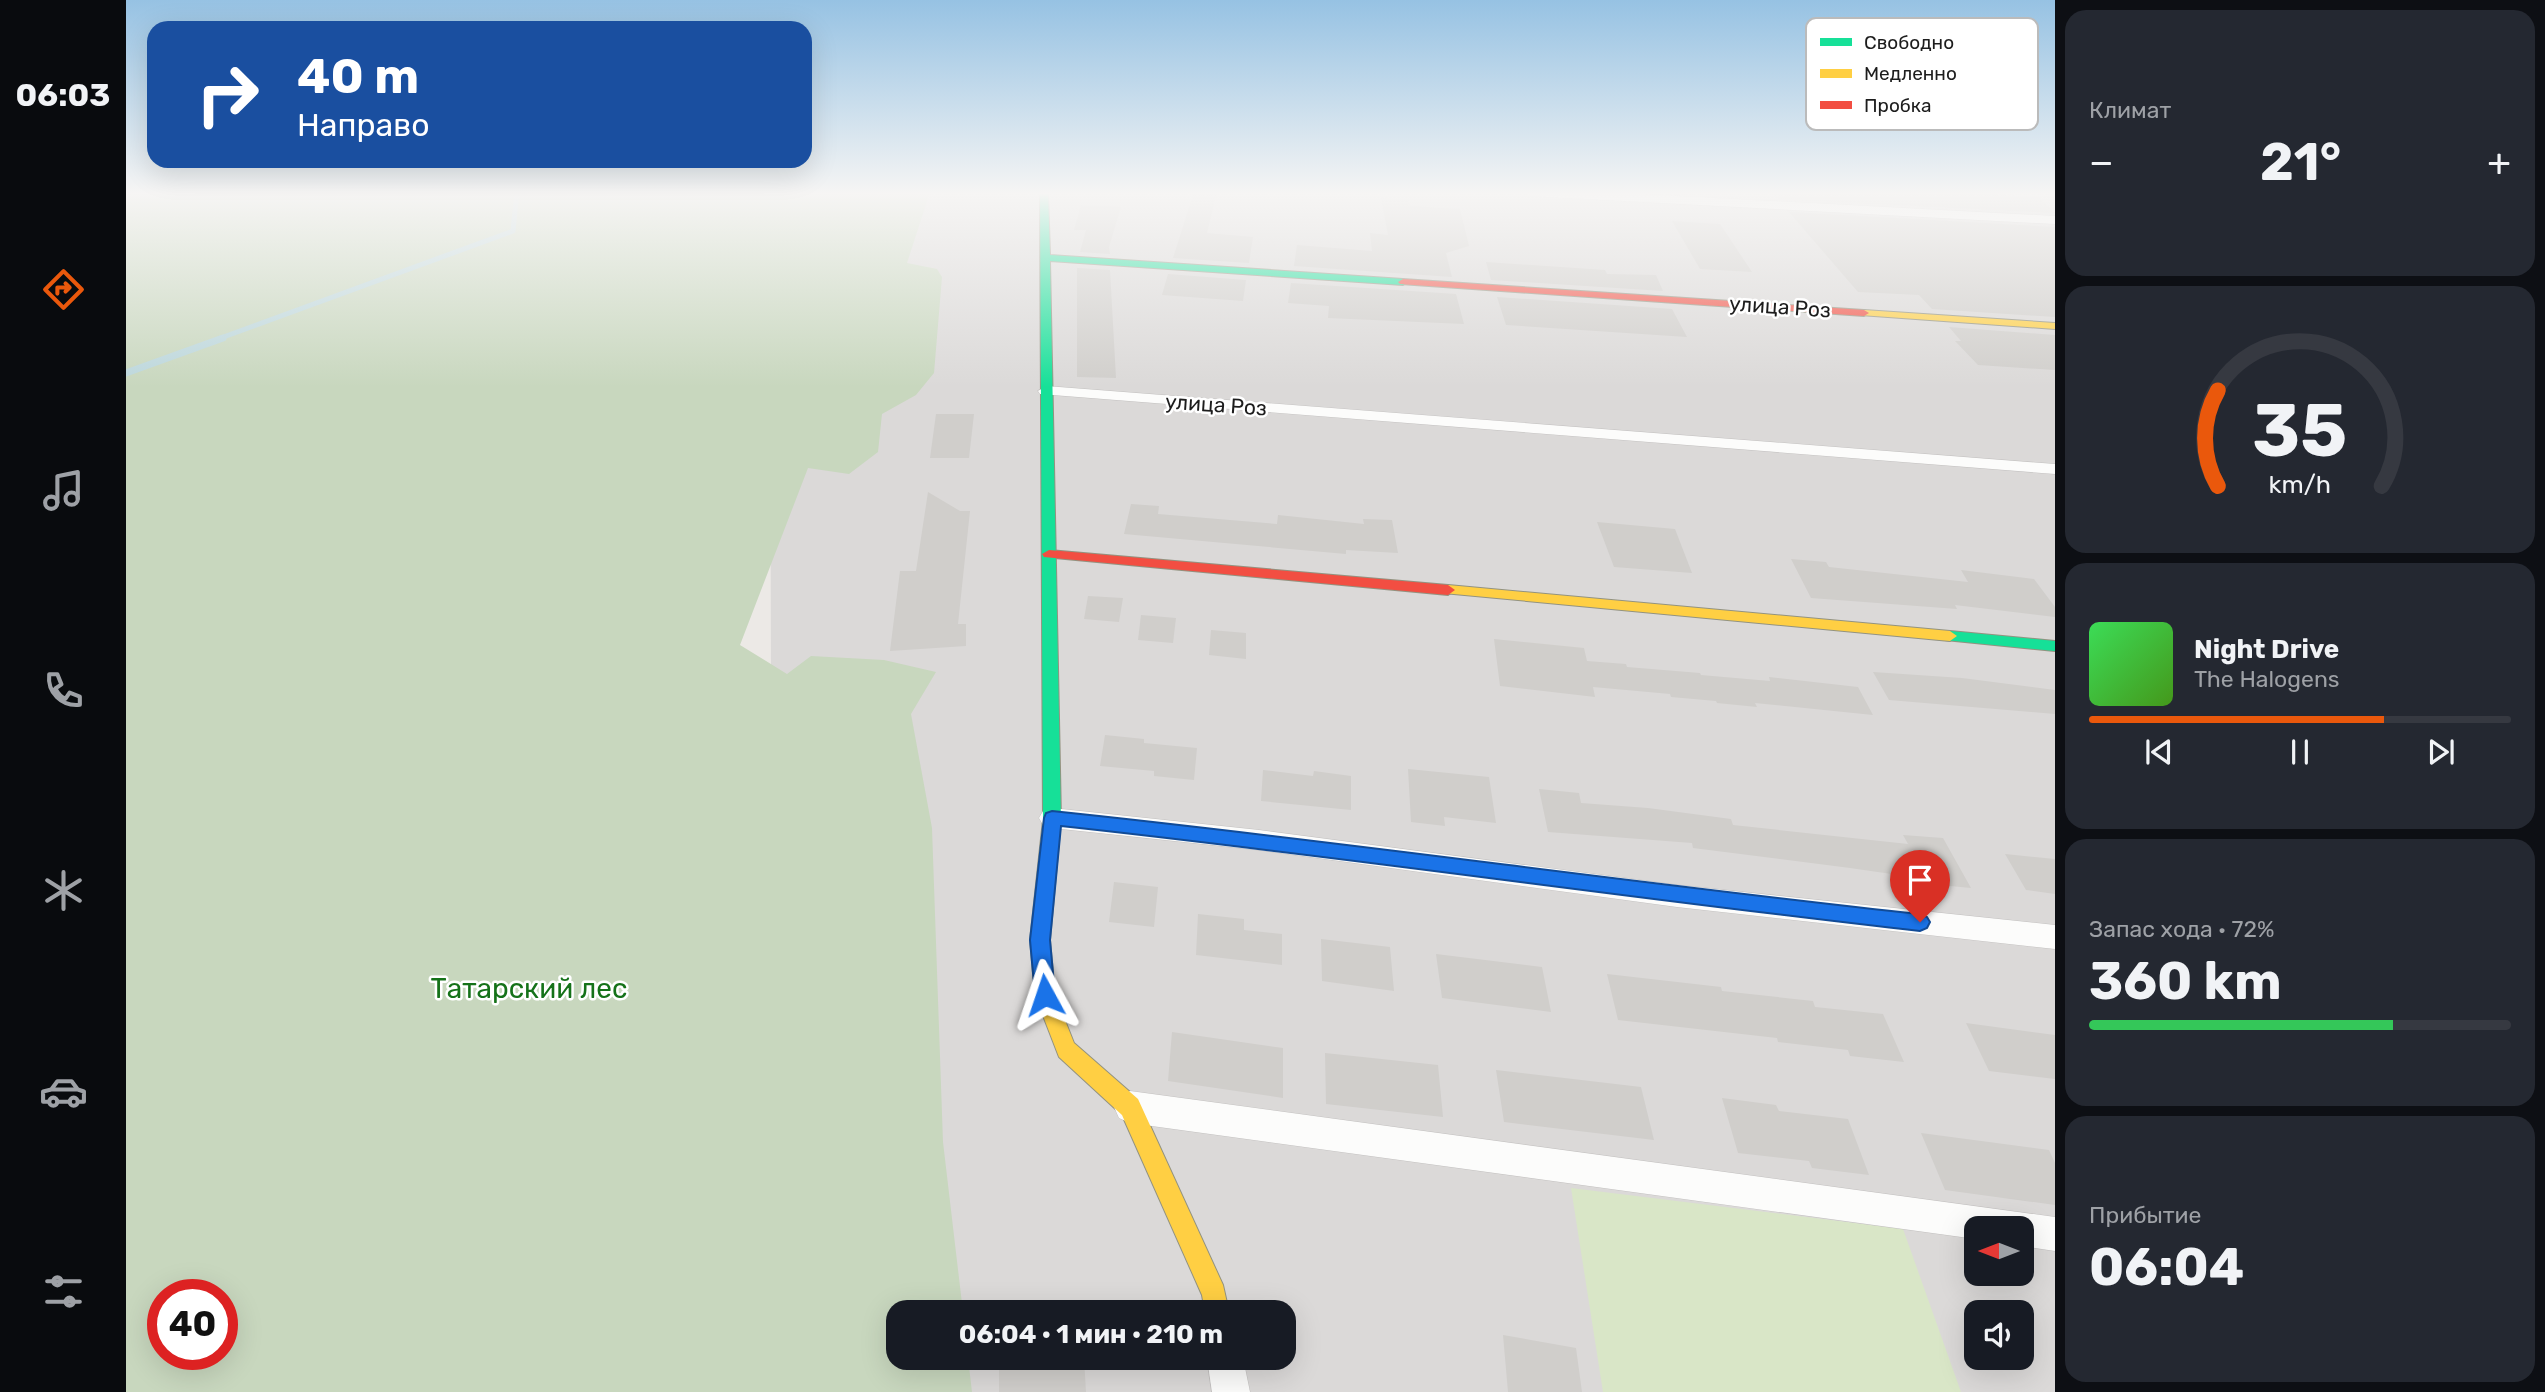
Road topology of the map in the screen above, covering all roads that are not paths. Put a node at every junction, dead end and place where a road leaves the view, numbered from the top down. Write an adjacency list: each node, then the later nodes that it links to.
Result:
1 (1045, 258): 2 (street, улица Роз); 3 (street)
2 (2055, 326)
3 (1046, 391): 4 (street, улица Роз); 5 (street)
4 (2055, 468)
5 (1049, 554): 6 (street); 7 (street)
6 (2055, 646)
7 (1052, 818): 8 (street); 9 (street)
8 (2055, 937)
9 (1130, 1107): 10 (street); 13 (street)
10 (1964, 1221)
11 (2034, 1231): 12 (street)
12 (2055, 1234)
13 (1215, 1300)
14 (1227, 1370): 15 (street)
15 (1231, 1392)

